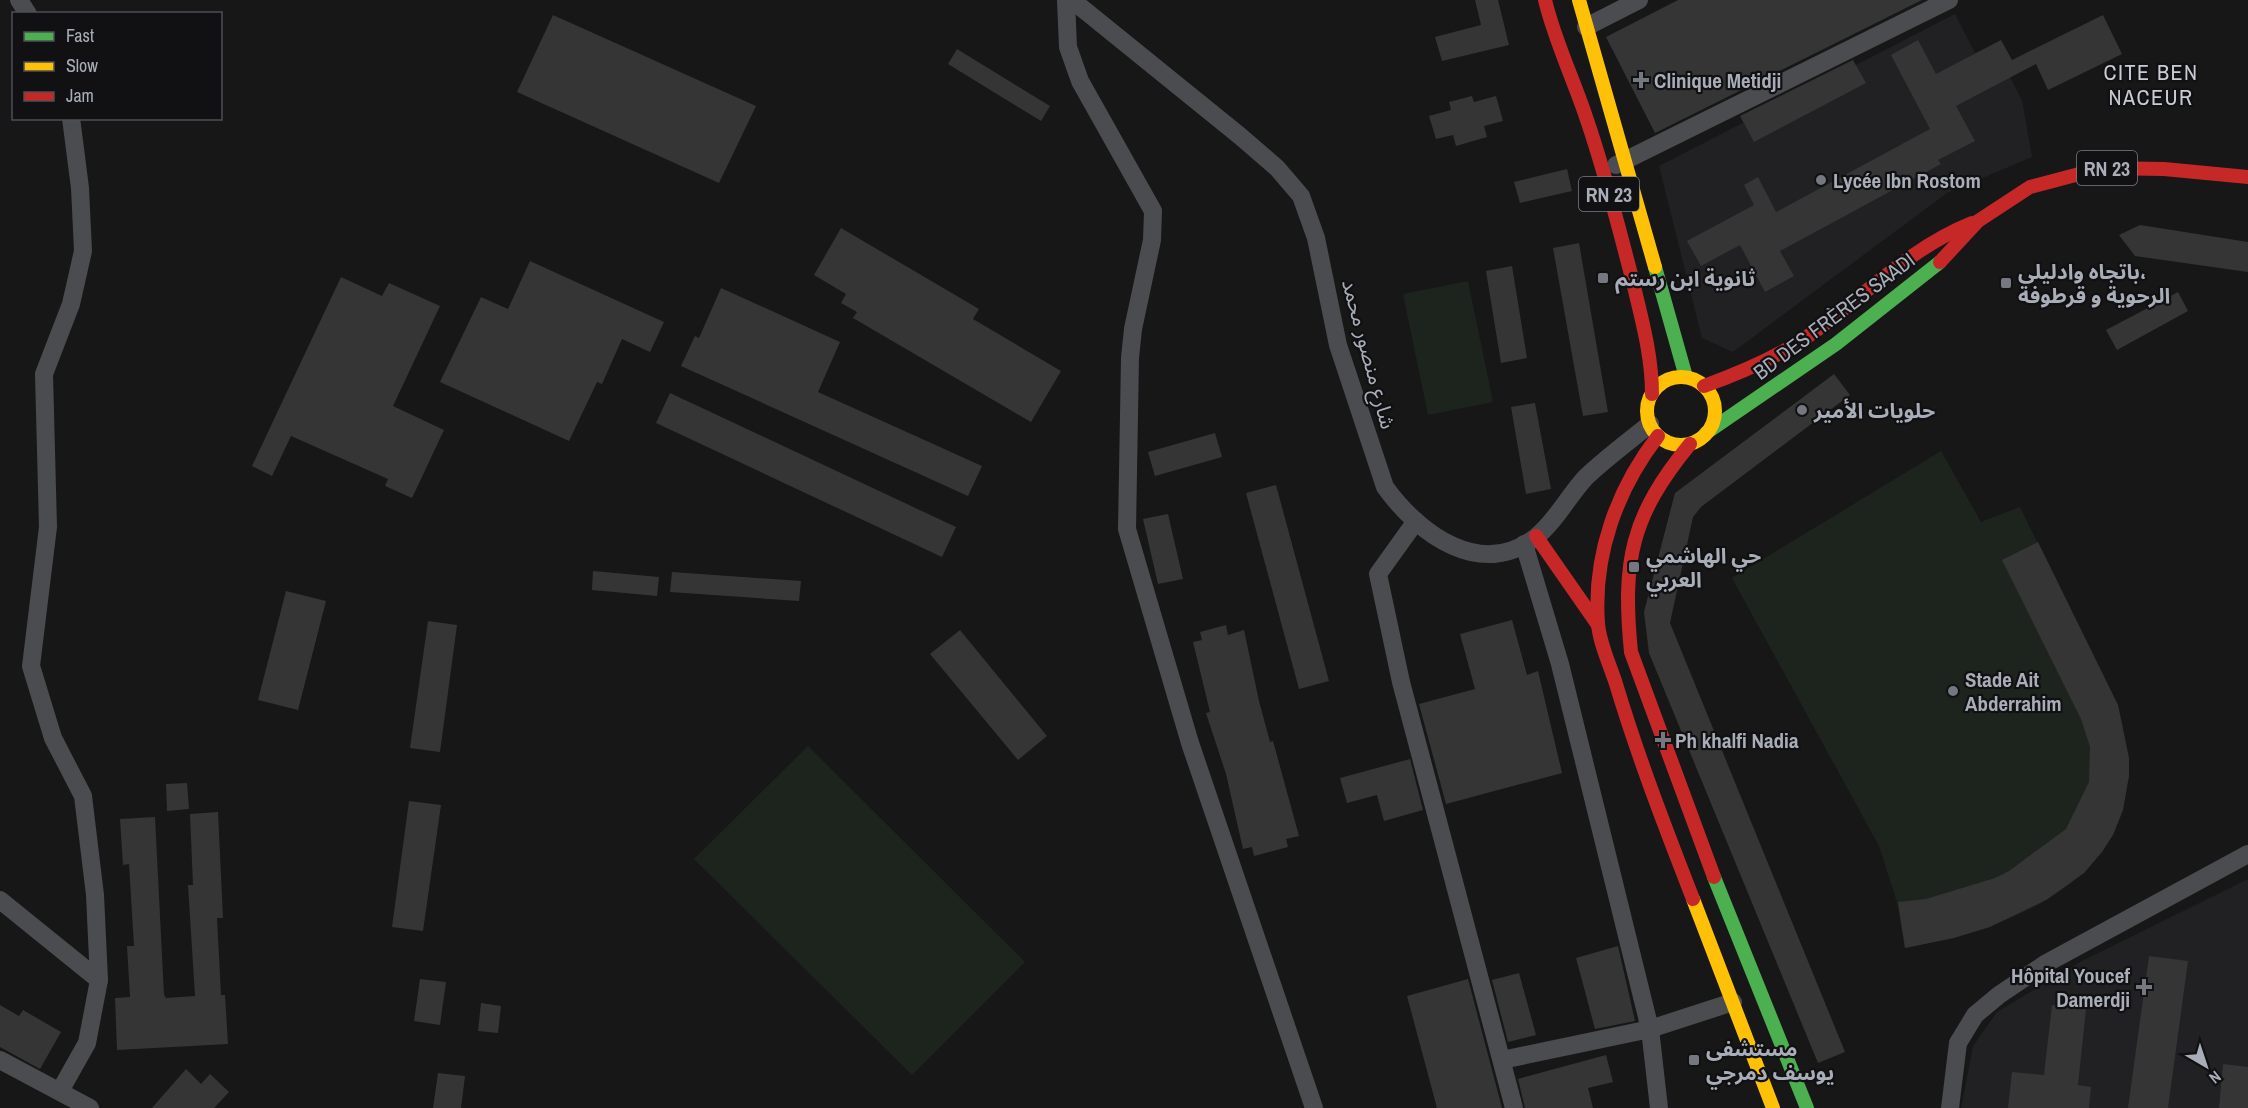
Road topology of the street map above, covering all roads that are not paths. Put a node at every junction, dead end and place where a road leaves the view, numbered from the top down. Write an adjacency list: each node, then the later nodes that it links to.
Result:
1 (1066, 0): 34 (street)
2 (1072, 0): 21 (street, شارع منصور محمد)
3 (1545, 0): 10 (main road, RN 23)
4 (1579, 0): 7 (main road, RN 23)
5 (1639, 0): 7 (street)
6 (1949, 0): 9 (street)
7 (1586, 27): 9 (main road, RN 23)
8 (71, 120): 26 (street)
9 (1626, 161): 10 (street); 13 (main road, RN 23)
10 (1603, 170): 17 (main road, RN 23)
11 (2248, 177): 12 (main road, BD DES FRÈRES SAADI / RN 23)
12 (1978, 221): 14 (main road, BD DES FRÈRES SAADI / RN 23); 19 (main road, BD DES FRÈRES SAADI / RN 23)
13 (1676, 345): 14 (main road); 15 (main road, RN 23)
14 (1741, 373): 16 (main road, BD DES FRÈRES SAADI / RN 23)
15 (1686, 377): 16 (main road); 17 (main road)
16 (1704, 386): 19 (main road)
17 (1652, 394): 18 (main road)
18 (1654, 430): 20 (main road); 22 (street, شارع منصور محمد); 23 (main road)
19 (1706, 434): 20 (main road)
20 (1690, 444): 32 (main road)
21 (1416, 521): 22 (street, شارع منصور محمد); 30 (street)
22 (1530, 540): 23 (main road); 28 (street)
23 (1598, 625): 27 (main road)
24 (2248, 854): 38 (street)
25 (0, 900): 26 (street)
26 (99, 980): 31 (street)
27 (1733, 1002): 28 (street); 32 (main road)
28 (1650, 1029): 30 (street); 36 (street)
29 (0, 1060): 31 (street)
30 (1502, 1060): 35 (street)
31 (60, 1092): 33 (street)
32 (1782, 1096): 37 (main road)
33 (90, 1108)
34 (1314, 1108)
35 (1514, 1108)
36 (1659, 1108)
37 (1807, 1108)
38 (1950, 1108)

